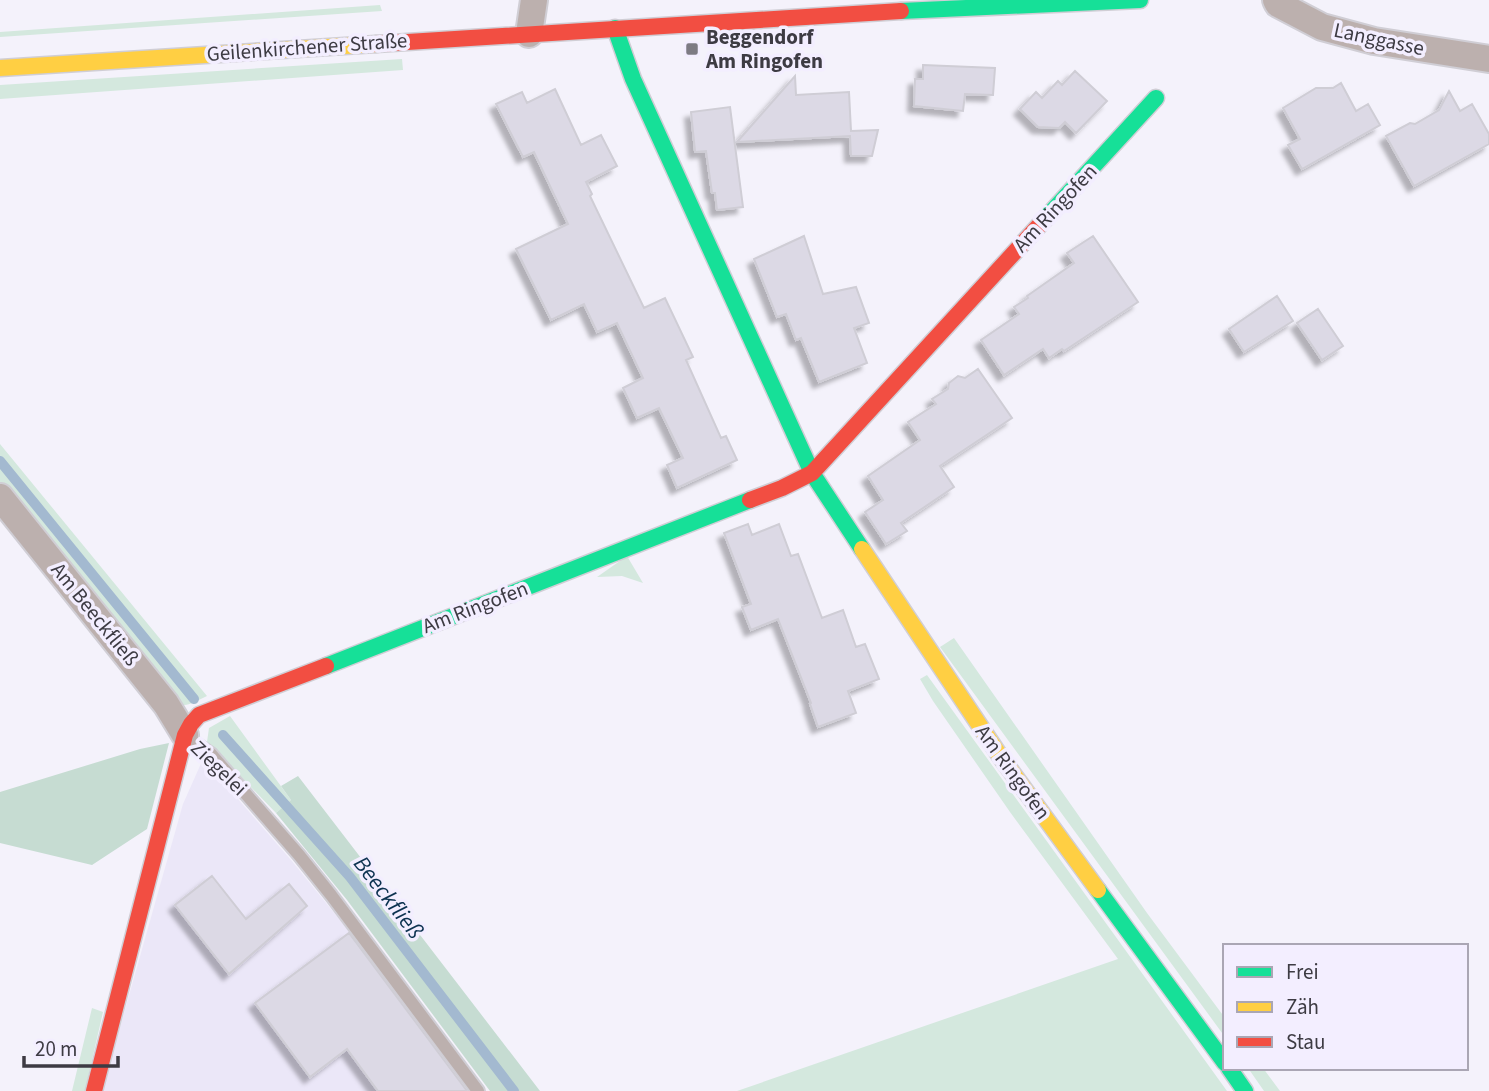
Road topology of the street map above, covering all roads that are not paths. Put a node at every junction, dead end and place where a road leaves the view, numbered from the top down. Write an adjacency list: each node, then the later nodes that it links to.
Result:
1 (534, 0): 6 (street)
2 (1140, 0): 4 (street, Geilenkirchener Straße)
3 (1276, 0): 7 (street, Langgasse)
4 (896, 6): 5 (street, Geilenkirchener Straße)
5 (615, 28): 6 (street, Geilenkirchener Straße); 10 (street, Am Ringofen)
6 (529, 34): 8 (street, Geilenkirchener Straße)
7 (1489, 59)
8 (0, 68)
9 (1156, 98): 10 (street, Am Ringofen)
10 (812, 473): 12 (street, Am Ringofen); 13 (street, Am Ringofen)
11 (0, 497): 12 (street, Am Beeckfließ)
12 (185, 735): 15 (street, Ziegelei); 16 (lane, Ziegelei)
13 (1223, 1060)
14 (1230, 1070): 17 (street)
15 (94, 1091)
16 (478, 1091)
17 (1245, 1091)

